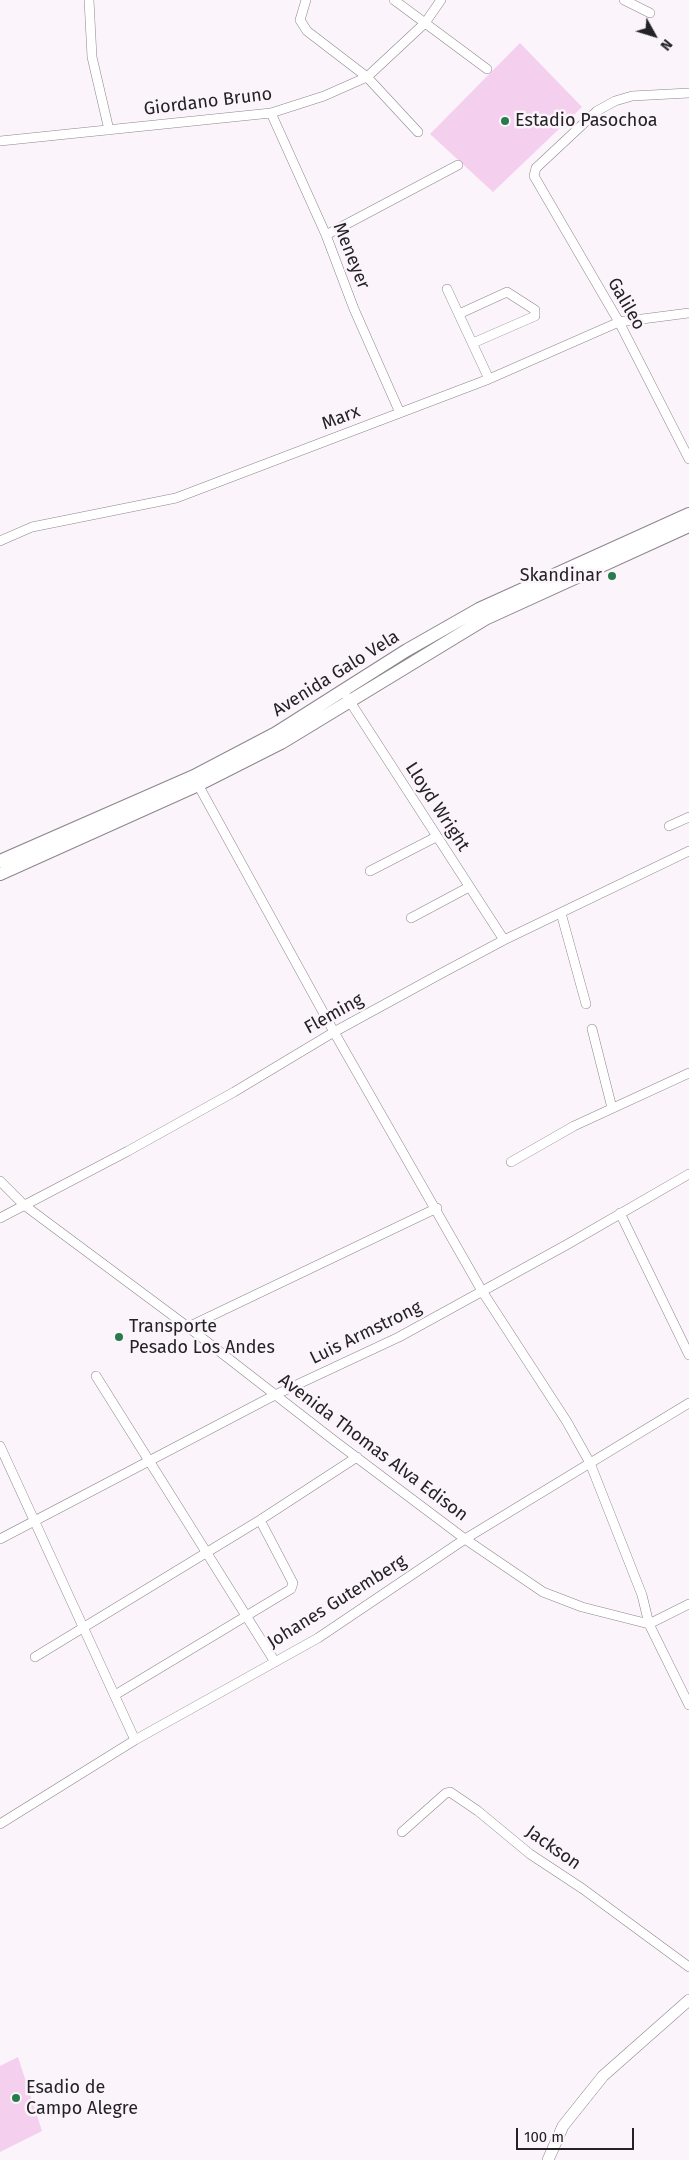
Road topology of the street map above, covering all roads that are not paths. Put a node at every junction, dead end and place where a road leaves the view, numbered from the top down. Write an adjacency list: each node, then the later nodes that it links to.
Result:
1 (89, 0): 12 (street)
2 (306, 0): 9 (street)
3 (394, 0): 7 (street)
4 (441, 0): 7 (street, Giordano Bruno)
5 (624, 0): 6 (street)
6 (650, 13)
7 (425, 23): 8 (street); 9 (street, Giordano Bruno)
8 (487, 69)
9 (367, 77): 11 (street, Giordano Bruno); 13 (street)
10 (689, 93): 20 (street, Galileo)
11 (270, 113): 12 (street, Giordano Bruno); 16 (street, Meneyer)
12 (108, 130): 14 (street, Giordano Bruno)
13 (418, 132)
14 (0, 141)
15 (458, 165): 16 (street)
16 (326, 236): 23 (street, Meneyer)
17 (447, 289): 19 (street)
18 (689, 313): 20 (street, Marx)
19 (459, 314): 21 (street); 21 (street)
20 (619, 322): 22 (street, Marx); 24 (street, Galileo)
21 (473, 343): 22 (street)
22 (489, 379): 23 (street, Marx)
23 (400, 413): 27 (street, Marx)
24 (689, 459)
25 (689, 514): 28 (main road, Avenida Galo Vela)
26 (689, 526): 28 (main road, Avenida Galo Vela)
27 (0, 540)
28 (601, 560): 29 (main road, Avenida Galo Vela)
29 (346, 695): 30 (main road, Avenida Galo Vela); 33 (street, Lloyd Wright)
30 (196, 781): 35 (main road, Avenida Galo Vela); 43 (street)
31 (689, 817): 32 (street)
32 (669, 826)
33 (436, 837): 36 (street); 37 (street, Lloyd Wright)
34 (689, 850): 38 (street, Fleming)
35 (2, 866)
36 (370, 871)
37 (469, 887): 39 (street); 40 (street, Lloyd Wright)
38 (561, 912): 40 (street, Fleming); 41 (street)
39 (412, 918)
40 (504, 940): 43 (street, Fleming)
41 (586, 1004)
42 (592, 1029): 45 (street)
43 (334, 1032): 49 (street, Fleming); 50 (street)
44 (689, 1073): 45 (street)
45 (612, 1108): 46 (street)
46 (511, 1162)
47 (689, 1174): 51 (street, Luis Armstrong)
48 (0, 1181): 49 (street, Avenida Thomas Alva Edison)
49 (24, 1205): 52 (street, Fleming); 54 (street, Avenida Thomas Alva Edison)
50 (437, 1208): 53 (street); 54 (street)
51 (620, 1213): 53 (street, Luis Armstrong); 55 (street)
52 (0, 1218)
53 (482, 1291): 57 (street, Luis Armstrong); 62 (street)
54 (188, 1327): 57 (street, Avenida Thomas Alva Edison)
55 (689, 1356)
56 (96, 1376): 61 (street)
57 (275, 1395): 60 (street, Avenida Thomas Alva Edison); 61 (street, Luis Armstrong)
58 (689, 1402): 62 (street, Johanes Gutemberg)
59 (0, 1446): 64 (street)
60 (357, 1457): 63 (street); 66 (street, Avenida Thomas Alva Edison)
61 (150, 1462): 64 (street, Luis Armstrong); 67 (street)
62 (590, 1462): 66 (street, Johanes Gutemberg); 70 (street)
63 (260, 1520): 67 (street); 69 (street)
64 (34, 1521): 65 (street, Luis Armstrong); 71 (street)
65 (0, 1538)
66 (465, 1539): 70 (street, Avenida Thomas Alva Edison); 73 (street, Johanes Gutemberg)
67 (206, 1552): 69 (street); 71 (street)
68 (689, 1604): 70 (street)
69 (247, 1617): 73 (street); 74 (street)
70 (649, 1624): 75 (street)
71 (83, 1628): 72 (street); 74 (street)
72 (35, 1657)
73 (274, 1662): 76 (street, Johanes Gutemberg)
74 (115, 1695): 76 (street)
75 (689, 1706)
76 (135, 1740): 77 (street, Johanes Gutemberg)
77 (0, 1824)
78 (402, 1832): 79 (street, Jackson)
79 (689, 1967)
80 (689, 2000): 81 (street)
81 (548, 2160)

